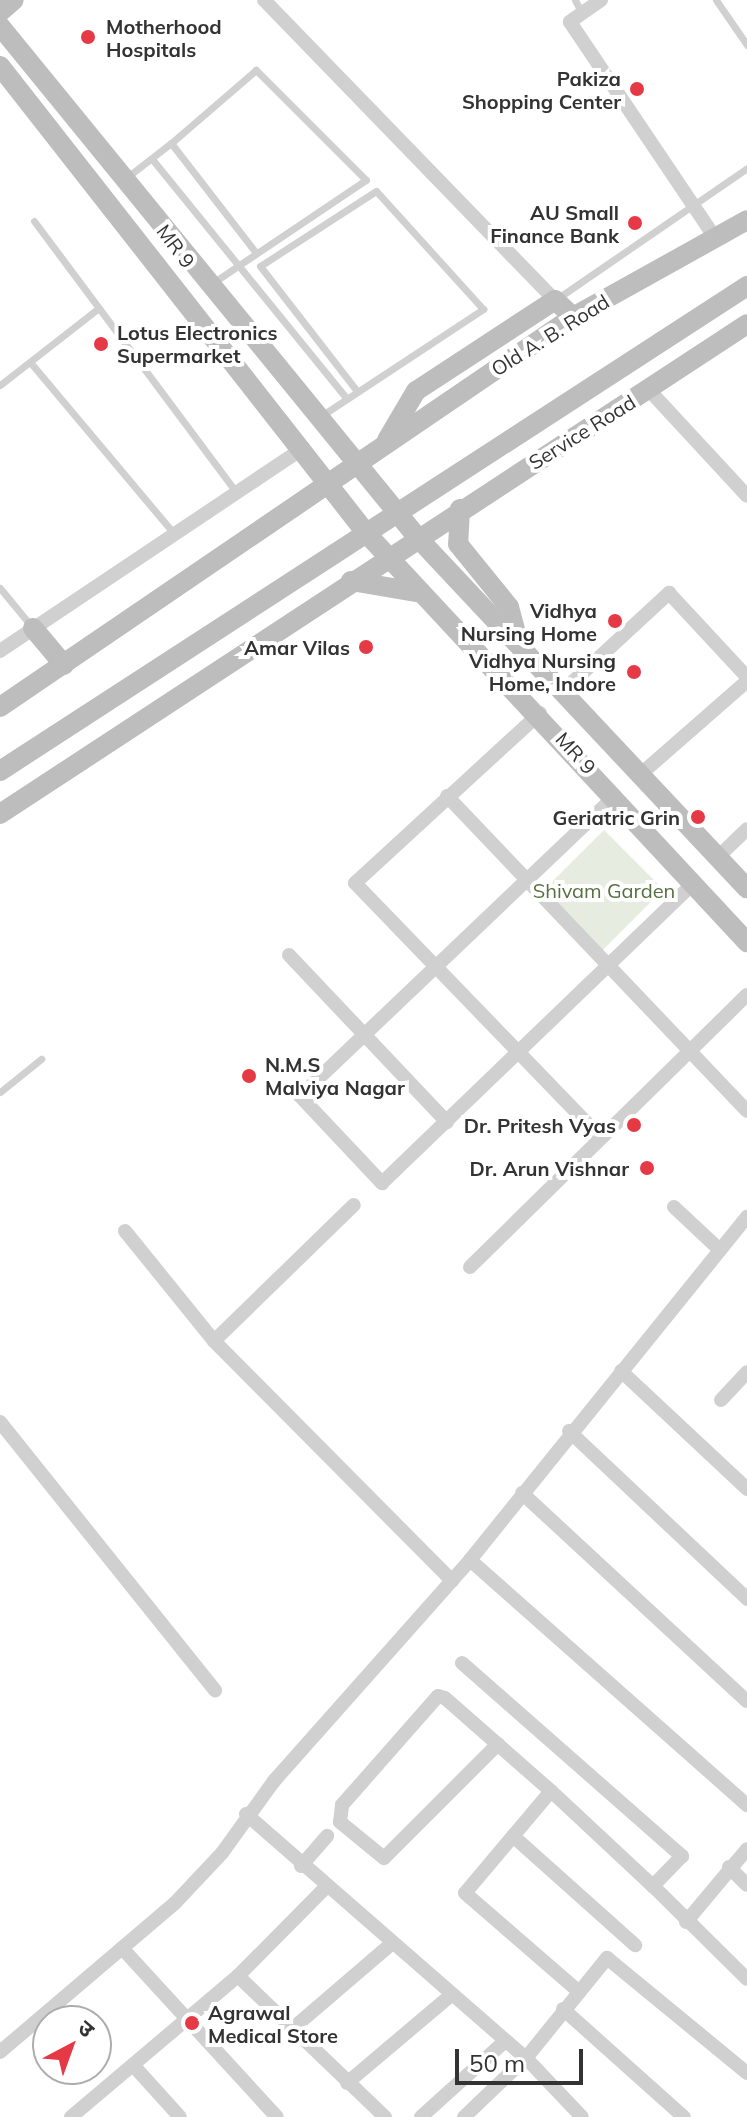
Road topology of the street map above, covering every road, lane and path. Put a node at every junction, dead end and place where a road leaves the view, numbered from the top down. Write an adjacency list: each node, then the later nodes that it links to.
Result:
1 (14, 0): 6 (main road)
2 (264, 0): 22 (street)
3 (601, 0): 5 (street)
4 (716, 0): 8 (lane)
5 (578, 6): 14 (street)
6 (0, 12)
7 (0, 26): 13 (main road, MR 9)
8 (747, 45)
9 (0, 66): 34 (main road, MR 9)
10 (171, 143): 11 (lane); 18 (lane); 18 (lane)
11 (152, 159): 13 (lane); 19 (lane)
12 (747, 168): 14 (lane)
13 (125, 179): 20 (main road, MR 9)
14 (693, 205): 17 (street); 22 (lane)
15 (747, 220): 17 (main road, Old A. B. Road)
16 (34, 221): 23 (lane)
17 (716, 239): 24 (main road, Old A. B. Road)
18 (256, 253): 19 (lane)
19 (238, 266): 20 (lane); 31 (lane)
20 (207, 286): 32 (main road, MR 9)
21 (747, 286): 26 (main road)
22 (555, 300): 24 (main road); 33 (main road)
23 (96, 310): 27 (lane); 37 (lane)
24 (573, 317): 33 (main road, Old A. B. Road)
25 (747, 324): 29 (main road, Service Road)
26 (630, 360): 29 (main road); 40 (main road)
27 (30, 362): 28 (lane); 41 (lane)
28 (0, 385)
29 (649, 390): 38 (street); 39 (main road, Service Road)
30 (357, 391): 30 (lane); 31 (lane)
31 (347, 399): 32 (lane)
32 (324, 414): 35 (main road, MR 9)
33 (385, 443): 35 (main road, Old A. B. Road)
34 (303, 448): 36 (main road, MR 9); 37 (street)
35 (360, 460): 36 (main road, Old A. B. Road); 40 (main road, MR 9)
36 (331, 479): 42 (main road, MR 9); 51 (main road)
37 (235, 491): 41 (street)
38 (747, 496)
39 (460, 509): 43 (main road, Service Road); 49 (main road)
40 (399, 513): 42 (main road); 43 (main road, MR 9)
41 (172, 531): 48 (street)
42 (367, 534): 44 (main road, MR 9); 56 (main road)
43 (417, 537): 44 (main road, Service Road); 49 (main road, MR 9)
44 (387, 557): 45 (main road, Service Road); 47 (main road, MR 9)
45 (350, 581): 47 (main road); 60 (main road, Service Road)
46 (0, 588): 48 (lane)
47 (424, 595): 55 (main road, MR 9)
48 (33, 628): 50 (street); 51 (main road)
49 (517, 640): 53 (main road, MR 9)
50 (0, 651)
51 (64, 665): 54 (main road)
52 (747, 679): 53 (street); 57 (street)
53 (565, 689): 57 (main road, MR 9)
54 (0, 707)
55 (540, 713): 58 (street); 59 (main road, MR 9)
56 (0, 771)
57 (642, 773): 62 (main road, MR 9)
58 (447, 796): 63 (street); 69 (street)
59 (615, 796): 63 (street); 64 (main road, MR 9)
60 (0, 814)
61 (747, 829): 62 (street)
62 (718, 857): 65 (main road, MR 9)
63 (528, 878): 68 (street); 69 (street)
64 (694, 883): 66 (main road, MR 9); 68 (street)
65 (747, 889)
66 (747, 942)
67 (289, 955): 71 (street)
68 (608, 964): 72 (street); 73 (street)
69 (436, 968): 71 (street); 73 (street)
70 (747, 995): 72 (street)
71 (364, 1034): 77 (street); 77 (street)
72 (689, 1048): 76 (street); 78 (street)
73 (517, 1054): 77 (street); 78 (street)
74 (41, 1059): 75 (lane)
75 (0, 1092)
76 (747, 1111)
77 (447, 1122)
78 (600, 1137): 84 (street)
79 (354, 1205): 85 (street)
80 (674, 1207): 83 (street)
81 (747, 1217): 83 (street)
82 (125, 1231): 85 (street)
83 (720, 1250): 86 (street)
84 (470, 1267)
85 (214, 1341): 94 (street)
86 (621, 1371): 90 (street); 91 (street)
87 (747, 1372): 88 (street)
88 (721, 1400)
89 (0, 1422): 97 (street)
90 (569, 1431): 92 (street); 95 (street)
91 (747, 1489)
92 (522, 1493): 93 (street); 98 (street)
93 (470, 1560): 94 (street); 101 (street)
94 (452, 1581): 102 (street)
95 (747, 1599)
96 (462, 1663): 109 (street)
97 (215, 1690)
98 (747, 1701)
99 (498, 1744): 99 (street); 100 (street)
100 (551, 1791): 104 (street); 109 (street)
101 (747, 1805)
102 (246, 1814): 106 (street); 114 (street)
103 (327, 1836): 106 (street)
104 (513, 1836): 113 (street); 117 (street)
105 (747, 1849): 107 (street)
106 (301, 1866): 110 (street)
107 (729, 1867): 108 (street); 111 (street)
108 (747, 1885)
109 (653, 1886): 111 (street)
110 (324, 1889): 112 (street); 115 (street)
111 (686, 1922): 116 (street)
112 (391, 1944): 118 (street); 121 (street)
113 (635, 1945)
114 (122, 1948): 120 (street); 123 (street)
115 (238, 1976): 120 (street); 121 (street)
116 (747, 1979)
117 (578, 1991): 119 (street); 126 (street)
118 (450, 1996): 122 (street); 127 (street)
119 (563, 2009): 124 (street); 135 (street)
120 (188, 2019): 125 (street); 131 (street)
121 (292, 2029): 127 (street)
122 (505, 2041): 124 (street); 133 (street)
123 (0, 2052)
124 (526, 2058): 128 (street); 134 (street)
125 (133, 2065): 129 (street); 130 (street)
126 (747, 2073)
127 (347, 2083): 132 (street)
128 (580, 2116)
129 (71, 2117)
130 (180, 2117)
131 (277, 2117)
132 (385, 2117)
133 (421, 2117)
134 (464, 2117)
135 (684, 2117)

